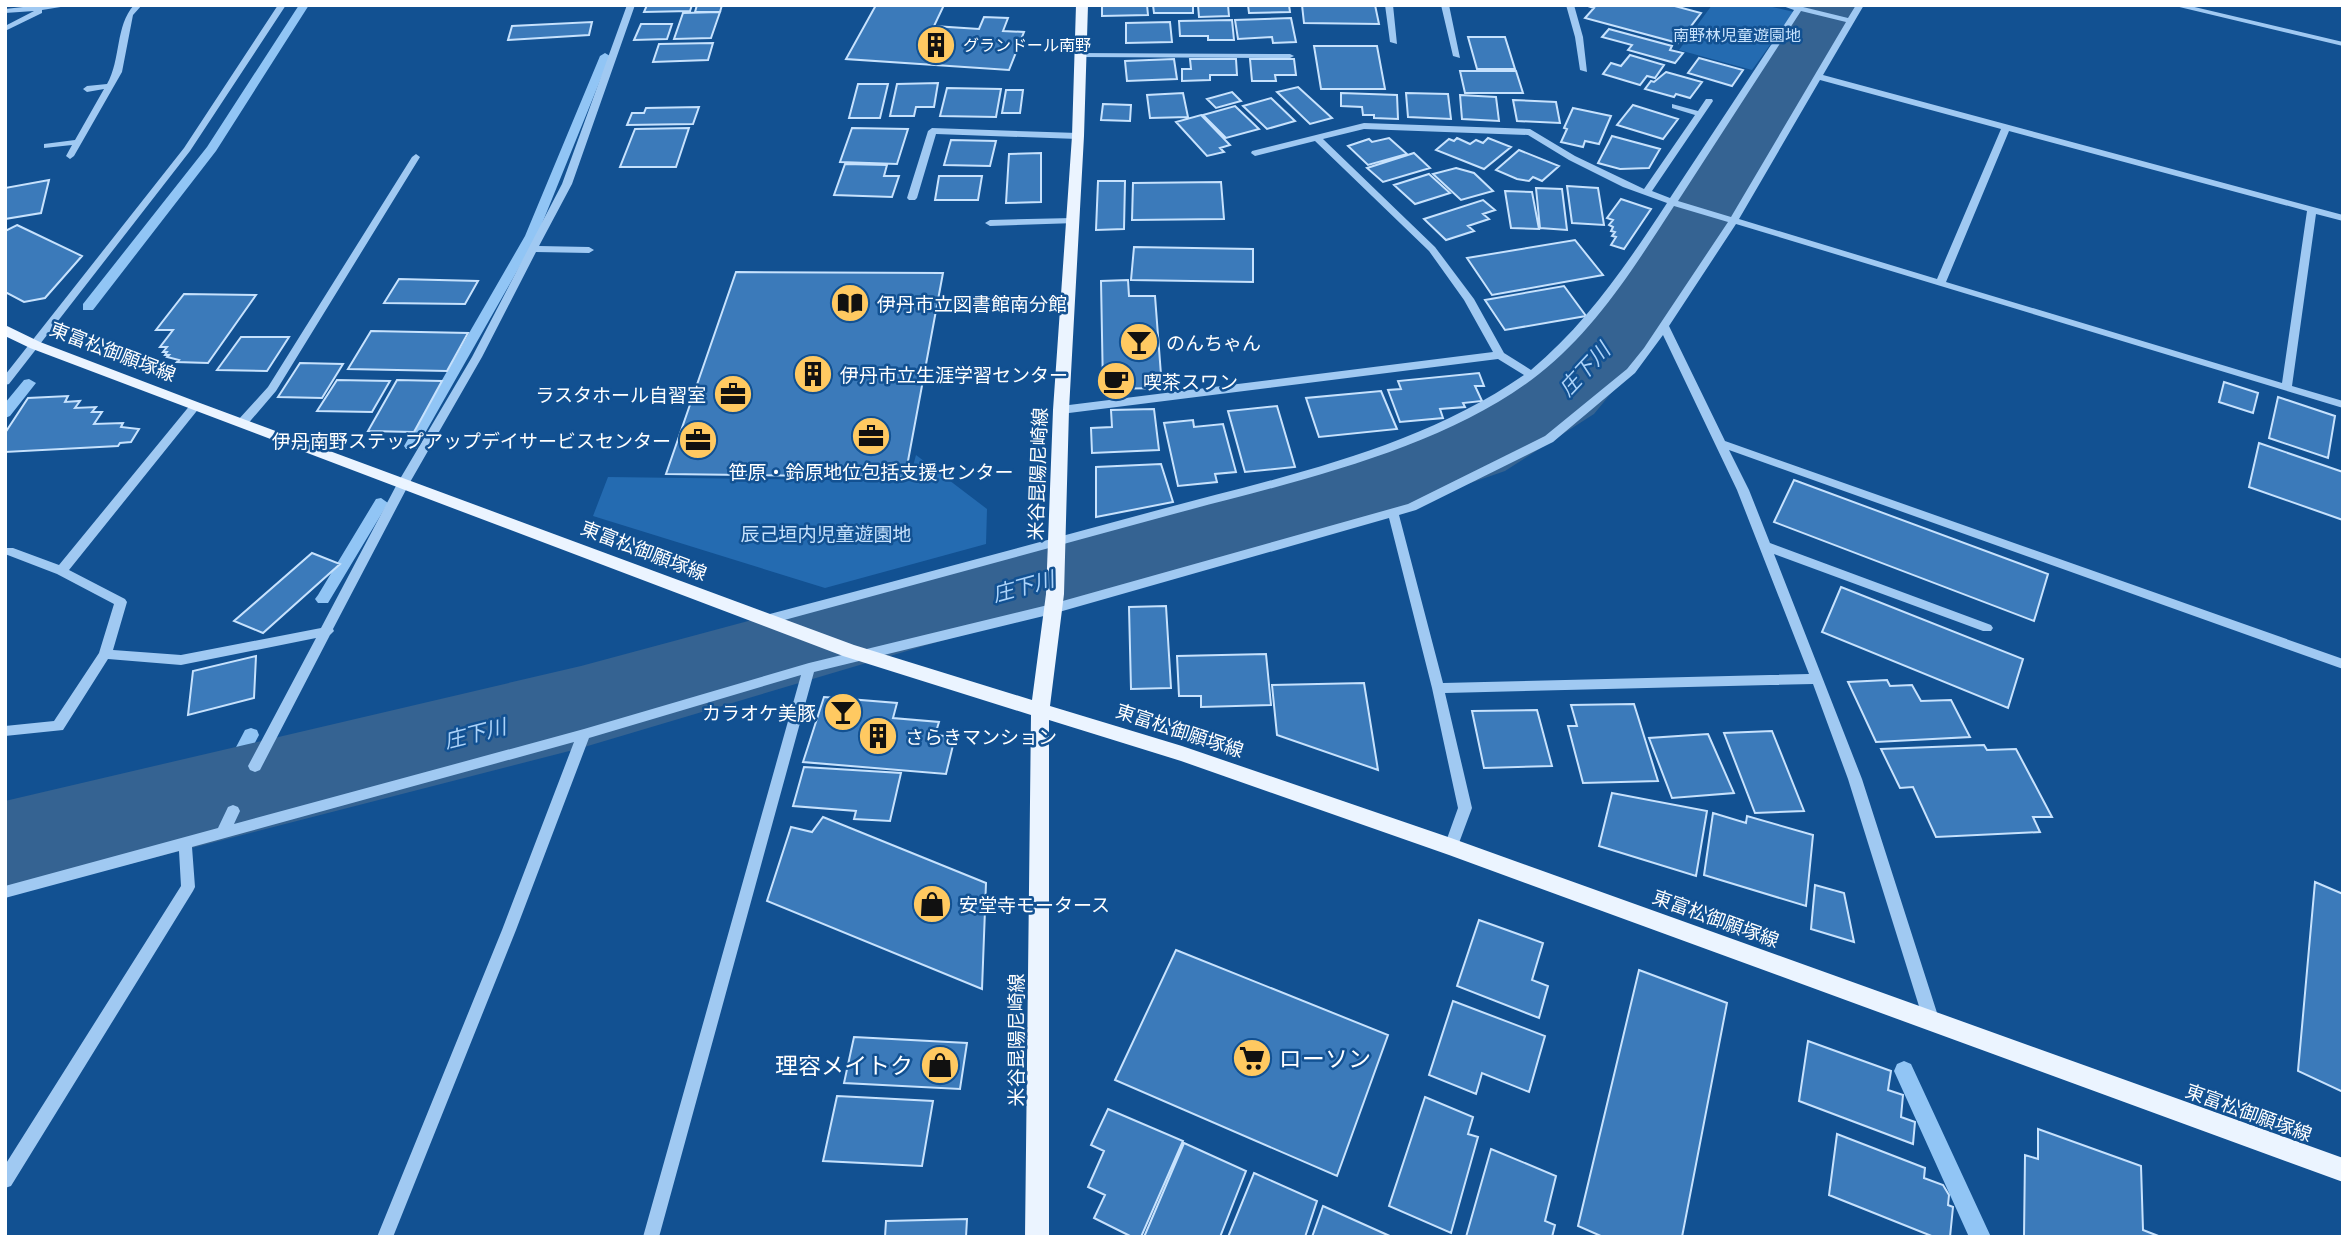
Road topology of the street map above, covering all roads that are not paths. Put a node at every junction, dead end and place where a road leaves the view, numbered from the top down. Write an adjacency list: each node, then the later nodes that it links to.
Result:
1 (69, 5): 12 (street)
2 (138, 5): 24 (street)
3 (282, 5): 50 (street)
4 (631, 5): 45 (street)
5 (1082, 5): 19 (main road, 米谷昆陽尼崎線)
6 (1389, 5): 17 (street)
7 (1445, 5): 21 (street)
8 (1570, 5): 22 (street)
9 (1784, 5): 13 (street)
10 (1860, 5): 15 (street)
11 (2175, 5): 18 (street)
12 (46, 7): 14 (street); 16 (street)
13 (1803, 8): 15 (street); 39 (street)
14 (5, 11)
15 (1851, 21): 23 (street)
16 (5, 29)
17 (1394, 42)
18 (2343, 44)
19 (1080, 55): 20 (street); 30 (main road, 米谷昆陽尼崎線)
20 (1290, 56)
21 (1457, 56)
22 (1584, 70)
23 (1819, 77): 29 (street); 42 (street)
24 (110, 86): 25 (street); 32 (street)
25 (87, 89)
26 (1709, 101): 28 (street)
27 (1675, 106): 28 (street)
28 (1699, 114): 37 (street)
29 (2006, 127): 40 (street); 47 (street)
30 (1078, 136): 38 (street); 43 (main road, 米谷昆陽尼崎線)
31 (1317, 138): 34 (street); 37 (street); 51 (street)
32 (77, 142): 33 (street); 35 (street)
33 (47, 145)
34 (1255, 153)
35 (70, 156)
36 (416, 157): 58 (street)
37 (1646, 192): 39 (street)
38 (912, 198)
39 (1672, 202): 42 (street); 52 (street)
40 (2312, 210): 41 (street); 54 (street)
41 (2343, 218)
42 (1734, 220): 47 (street); 48 (street)
43 (1073, 221): 44 (street); 57 (main road, 米谷昆陽尼崎線)
44 (990, 223)
45 (533, 249): 46 (street); 60 (street)
46 (589, 250)
47 (1940, 283): 54 (street)
48 (1665, 328): 59 (street); 61 (street)
49 (5, 330): 50 (main road, 東富松御願塚線)
50 (35, 345): 53 (street); 56 (main road, 東富松御願塚線)
51 (1500, 355): 52 (street); 57 (street)
52 (1531, 375): 62 (street)
53 (5, 382)
54 (2286, 388): 55 (street)
55 (2343, 405)
56 (195, 407): 58 (main road, 東富松御願塚線); 65 (street)
57 (1061, 410): 62 (main road, 米谷昆陽尼崎線)
58 (242, 423): 60 (main road, 東富松御願塚線)
59 (1720, 443): 63 (street); 72 (street)
60 (403, 484): 67 (main road, 東富松御願塚線); 69 (street)
61 (1393, 512): 66 (street); 75 (street)
62 (1058, 545): 66 (main road, 米谷昆陽尼崎線); 67 (street)
63 (1765, 546): 68 (street); 74 (street)
64 (9, 551): 65 (street)
65 (61, 571): 71 (street)
66 (1053, 601): 70 (street); 76 (main road, 米谷昆陽尼崎線)
67 (772, 622): 70 (main road, 東富松御願塚線)
68 (1986, 628)
69 (328, 631): 71 (street); 79 (street)
70 (855, 653): 73 (street); 76 (main road, 東富松御願塚線)
71 (105, 654): 77 (street)
72 (2343, 664)
73 (809, 668): 78 (street); 89 (street)
74 (1817, 679): 75 (street); 85 (street)
75 (1438, 688): 83 (street)
76 (1041, 708): 83 (main road, 東富松御願塚線); 90 (main road, 米谷昆陽尼崎線)
77 (5, 731)
78 (584, 734): 81 (street); 88 (street)
79 (255, 766)
80 (233, 811): 81 (street)
81 (223, 832): 82 (street)
82 (185, 843): 84 (street); 87 (street)
83 (1451, 846): 85 (main road, 東富松御願塚線)
84 (5, 892)
85 (1931, 1019): 86 (main road, 東富松御願塚線)
86 (2343, 1170)
87 (5, 1180)
88 (385, 1237)
89 (651, 1237)
90 (1037, 1237)

